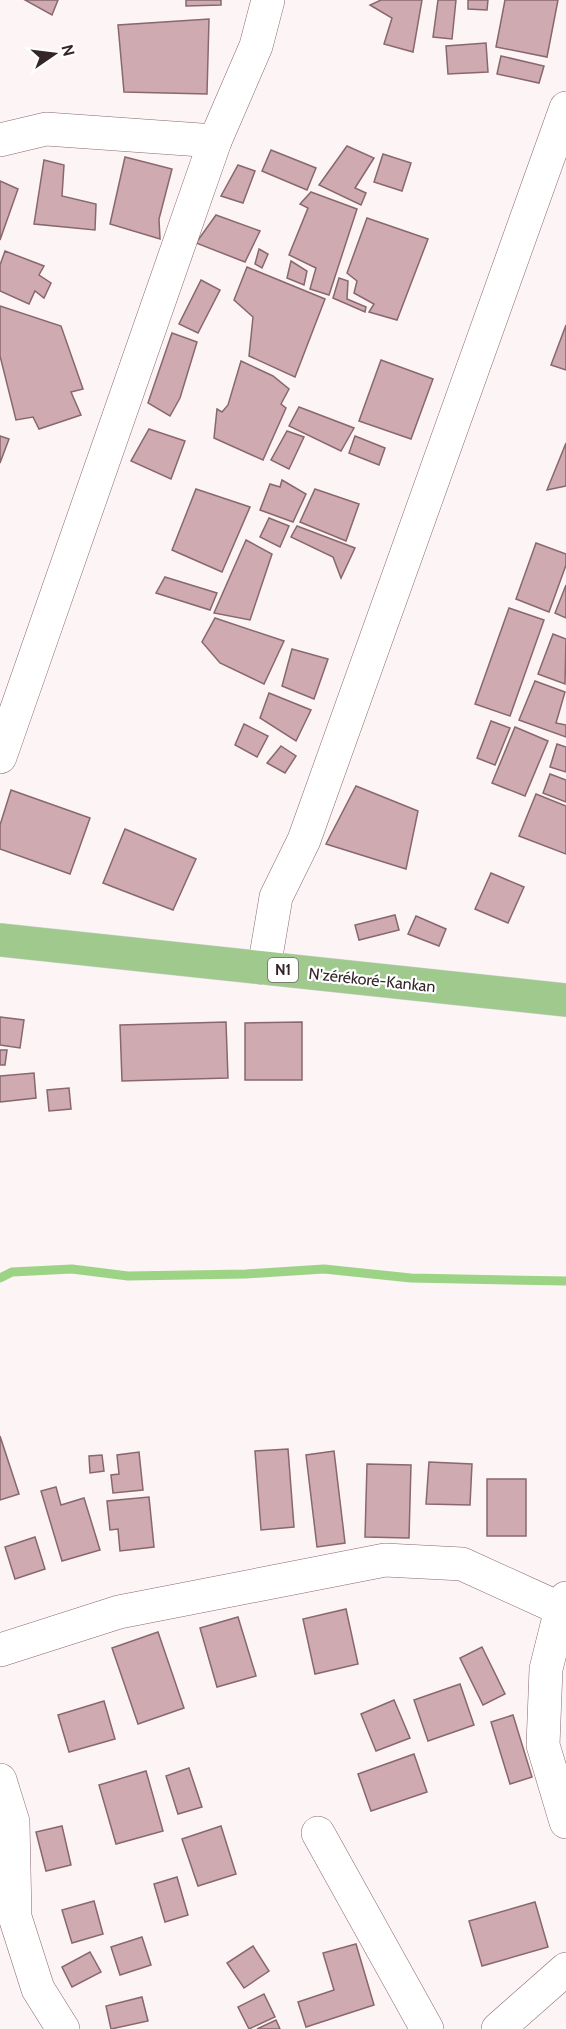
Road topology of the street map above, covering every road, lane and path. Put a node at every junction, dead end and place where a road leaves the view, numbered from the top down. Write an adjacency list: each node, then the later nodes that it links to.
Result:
1 (268, 0): 4 (street)
2 (566, 108): 7 (street)
3 (0, 141): 4 (street)
4 (215, 141): 5 (street)
5 (0, 757)
6 (0, 940): 7 (highway, N'zérékoré-Kankan / N1)
7 (264, 968): 8 (highway, N'zérékoré-Kankan / N1)
8 (566, 1000)
9 (563, 1603): 10 (street); 12 (street)
10 (0, 1650)
11 (0, 1780): 15 (street)
12 (566, 1822)
13 (318, 1833): 16 (street)
14 (566, 1969): 17 (street)
15 (63, 2029)
16 (428, 2029)
17 (498, 2029)

